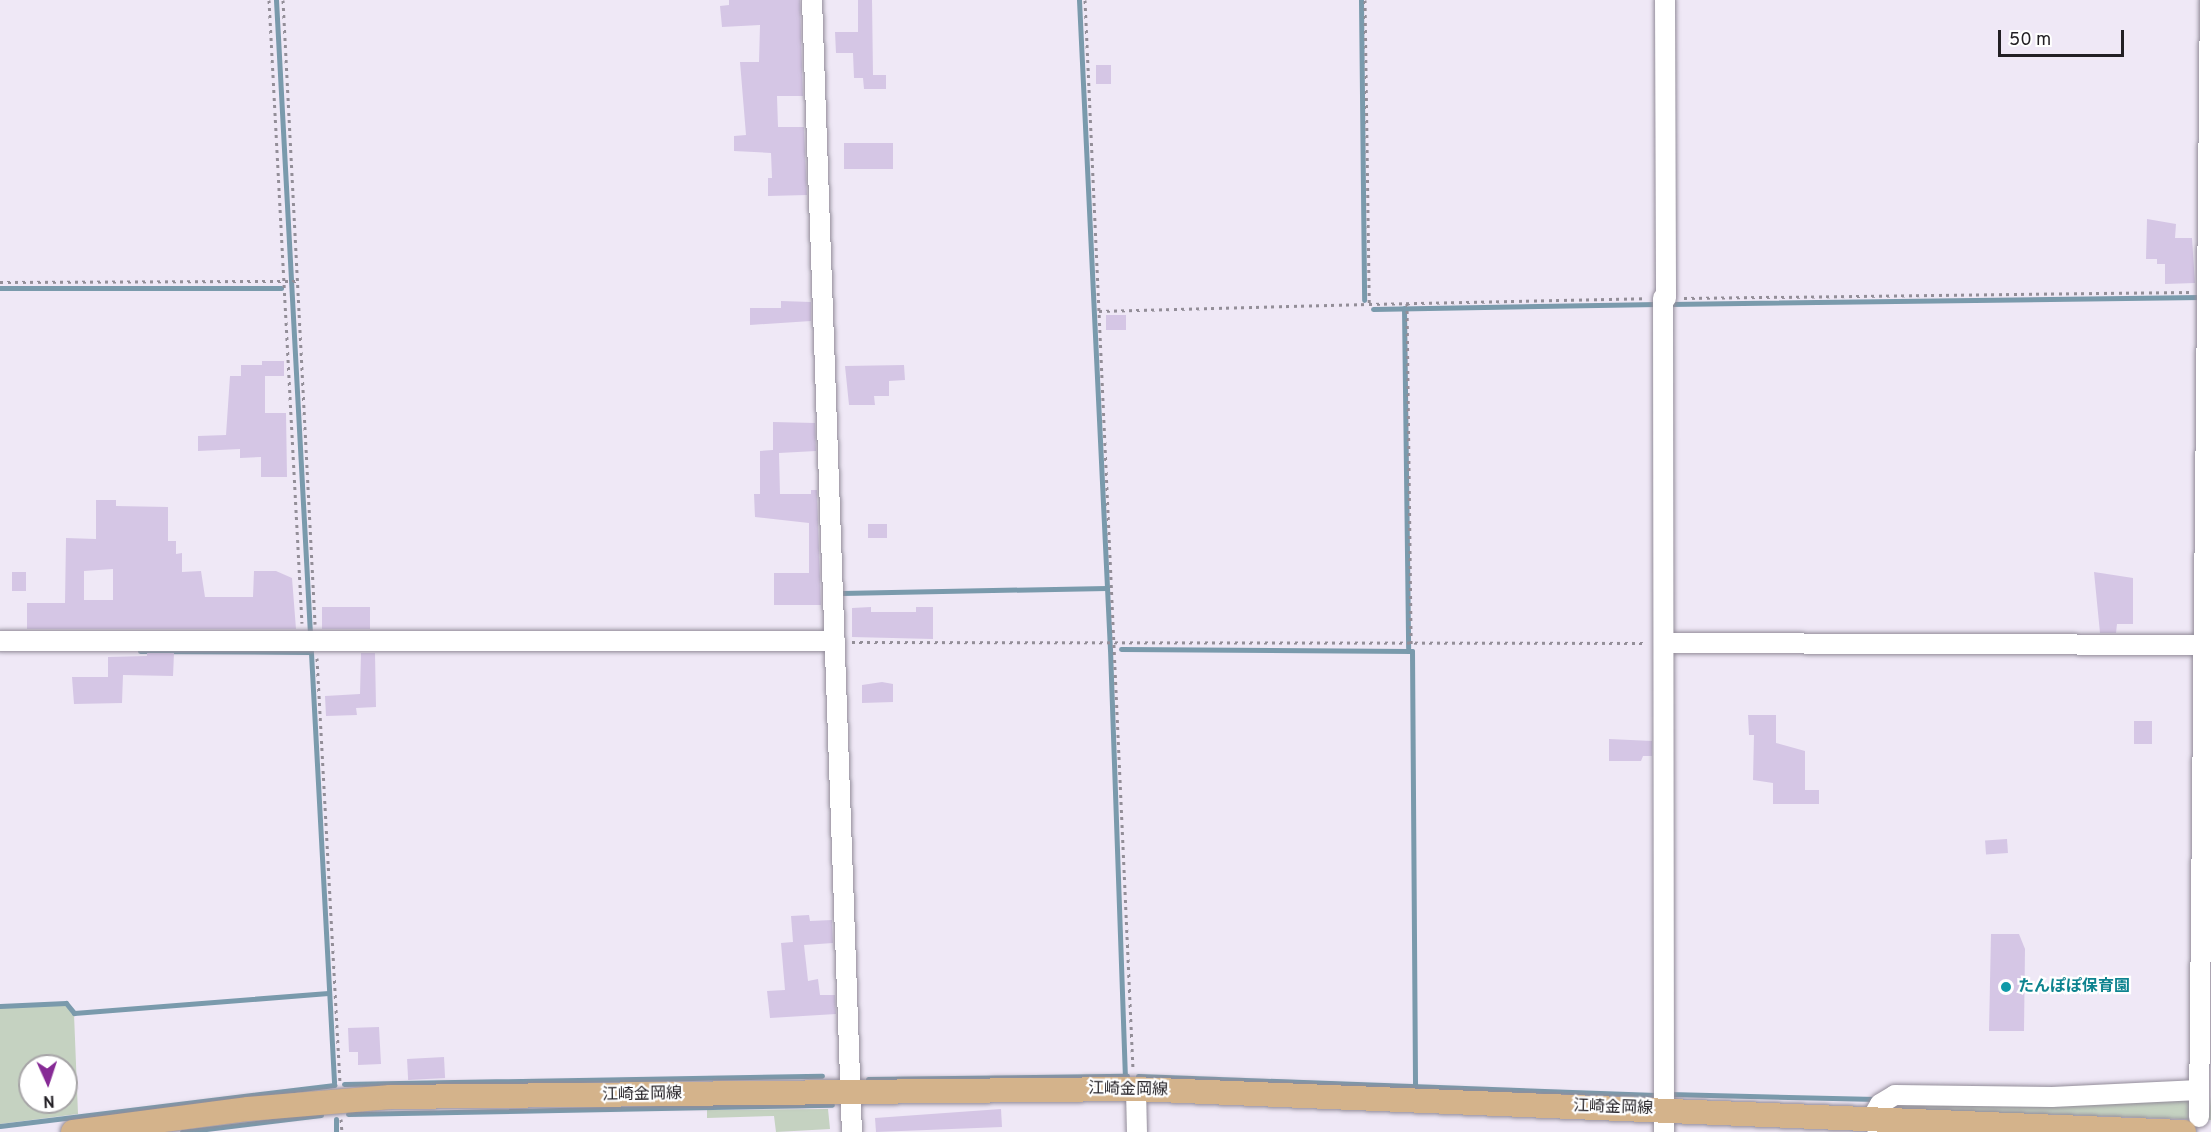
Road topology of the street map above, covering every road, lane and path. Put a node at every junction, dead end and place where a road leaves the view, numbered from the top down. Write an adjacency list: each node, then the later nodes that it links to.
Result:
1 (269, 0): 8 (path)
2 (283, 0): 9 (path)
3 (812, 0): 17 (street)
4 (1085, 0): 15 (path)
5 (1365, 0): 13 (path)
6 (1665, 0): 12 (street)
7 (2210, 0): 11 (street)
8 (287, 281): 9 (path); 10 (path); 18 (path)
9 (296, 281): 18 (path)
10 (0, 282)
11 (2208, 291): 12 (path); 22 (street)
12 (1665, 298): 14 (path); 20 (street)
13 (1369, 304): 14 (path); 15 (path)
14 (1407, 307): 21 (path)
15 (1099, 311): 19 (path)
16 (0, 640): 18 (street)
17 (840, 641): 18 (street); 19 (path); 25 (street)
18 (309, 642): 26 (path)
19 (1112, 643): 21 (path); 23 (path)
20 (1665, 643): 21 (path); 22 (street); 27 (street)
21 (1408, 644)
22 (2207, 648): 24 (street)
23 (1135, 1089): 25 (main road, 江崎金岡線); 27 (main road, 江崎金岡線); 32 (street)
24 (2199, 1090): 28 (street); 29 (street)
25 (851, 1092): 26 (main road, 江崎金岡線); 31 (street)
26 (340, 1100): 30 (main road, 江崎金岡線)
27 (1664, 1121): 28 (main road, 江崎金岡線)
28 (1875, 1125): 29 (main road, 江崎金岡線)
29 (2192, 1125)
30 (73, 1132)
31 (852, 1132)
32 (1137, 1132)

